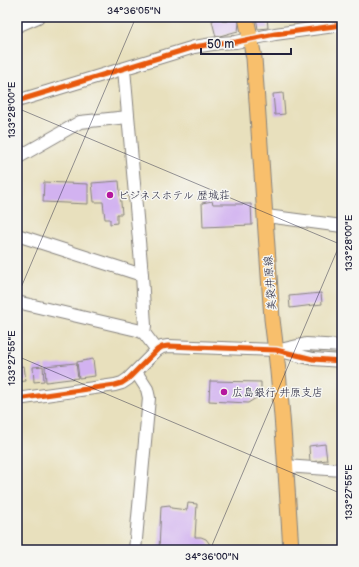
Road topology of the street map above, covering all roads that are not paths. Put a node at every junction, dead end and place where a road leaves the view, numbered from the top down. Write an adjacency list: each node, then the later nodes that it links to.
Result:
1 (38, 17): 4 (street)
2 (246, 17): 5 (main road, 美袋井原線)
3 (342, 25): 5 (street)
4 (17, 26)
5 (251, 39): 6 (street); 10 (main road, 美袋井原線)
6 (124, 69): 7 (street); 8 (street)
7 (17, 101)
8 (128, 117): 9 (street); 13 (street)
9 (17, 158)
10 (265, 216): 11 (street); 18 (main road, 美袋井原線)
11 (342, 226)
12 (17, 235): 13 (street)
13 (142, 275): 15 (street)
14 (17, 302): 15 (street)
15 (144, 333): 17 (street)
16 (342, 346): 18 (street)
17 (157, 350): 18 (street); 20 (street)
18 (276, 350): 19 (street); 22 (main road, 美袋井原線)
19 (342, 361)
20 (136, 372): 21 (street); 24 (street)
21 (17, 399)
22 (285, 466): 23 (street); 25 (main road, 美袋井原線)
23 (342, 470)
24 (135, 550)
25 (291, 550)

